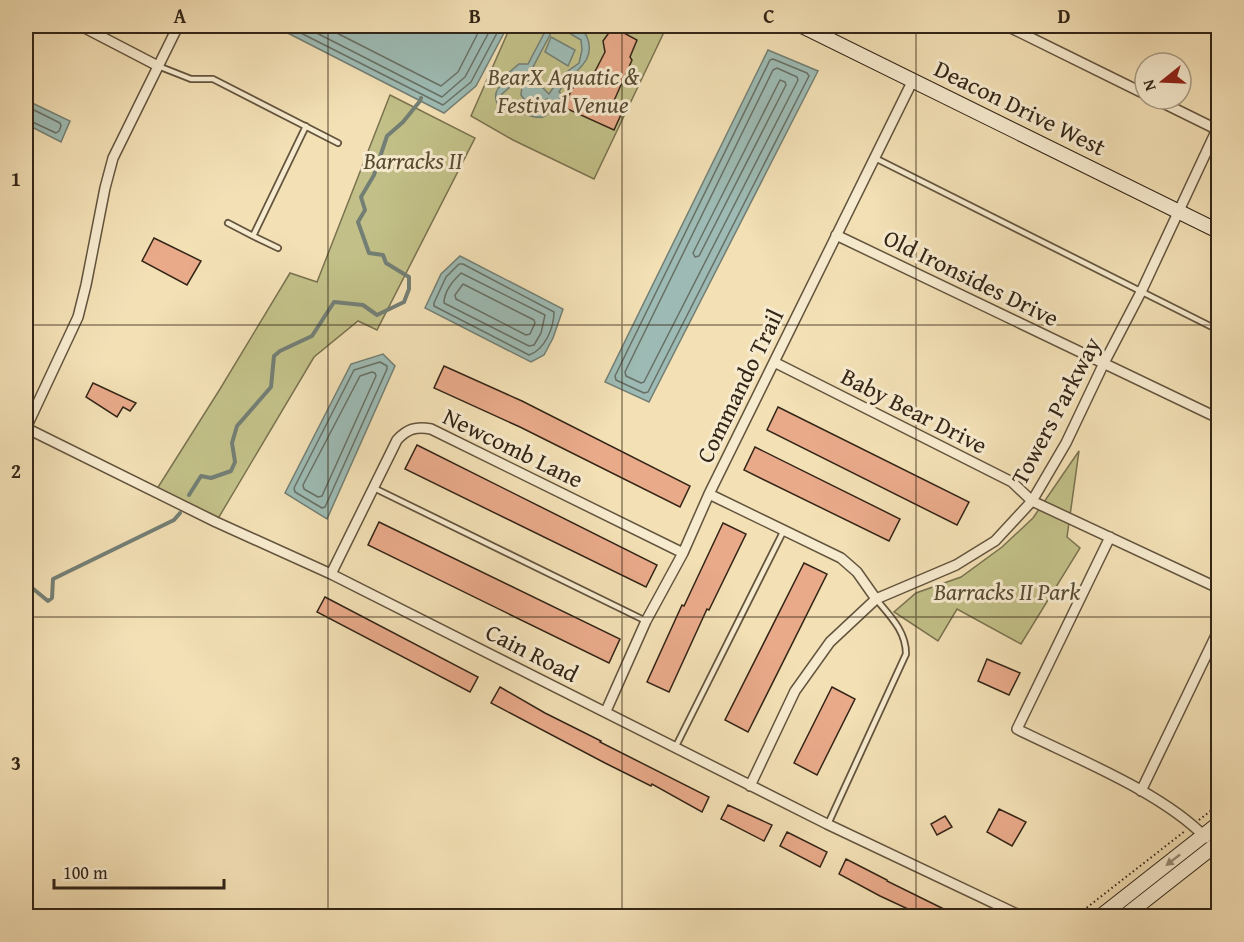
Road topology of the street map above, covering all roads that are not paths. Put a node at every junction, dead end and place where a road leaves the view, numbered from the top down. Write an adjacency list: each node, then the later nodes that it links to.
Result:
1 (81, 26): 5 (street)
2 (178, 26): 5 (street)
3 (802, 26): 6 (street, Deacon Drive West)
4 (1007, 26): 7 (street)
5 (158, 66): 9 (lane); 24 (street)
6 (913, 80): 12 (street, Commando Trail); 13 (street, Deacon Drive West)
7 (1133, 88)
8 (1180, 111): 10 (street)
9 (306, 126): 11 (lane); 17 (lane)
10 (1218, 129): 13 (street, Towers Parkway)
11 (338, 142)
12 (874, 157): 16 (street, Commando Trail); 19 (lane)
13 (1179, 211): 15 (street, Deacon Drive West); 19 (street, Towers Parkway)
14 (228, 223): 17 (lane)
15 (1218, 231)
16 (836, 235): 21 (street, Commando Trail); 22 (street, Old Ironsides Drive)
17 (253, 236): 18 (lane)
18 (278, 248)
19 (1141, 292): 20 (lane); 22 (street, Towers Parkway)
20 (1218, 330)
21 (774, 362): 26 (street, Commando Trail); 27 (street, Baby Bear Drive)
22 (1104, 363): 23 (street, Old Ironsides Drive); 27 (street, Towers Parkway)
23 (1218, 418)
24 (26, 428): 31 (street, Cain Road)
25 (373, 488): 30 (street, Newcomb Lane); 31 (street, Newcomb Lane); 34 (lane)
26 (709, 494): 28 (street); 30 (street, Commando Trail)
27 (1032, 501): 29 (street, Baby Bear Drive); 33 (street, Towers Parkway)
28 (784, 530): 33 (street); 37 (lane)
29 (1110, 537): 32 (street, Baby Bear Drive); 39 (street)
30 (683, 553): 34 (street, Commando Trail)
31 (331, 574): 36 (street, Cain Road)
32 (1218, 588)
33 (876, 599): 38 (street, Towers Parkway); 41 (lane)
34 (646, 621): 36 (street, Commando Trail)
35 (1218, 631): 39 (street)
36 (606, 711): 37 (street, Cain Road)
37 (675, 748): 38 (street, Cain Road)
38 (750, 786): 41 (street, Cain Road)
39 (1141, 791): 42 (street)
40 (1218, 824): 42 (street)
41 (827, 825): 44 (street, Cain Road)
42 (1203, 836): 43 (street); 45 (street, one-way to 45)
43 (1216, 845): 46 (street)
44 (1021, 916)
45 (1101, 916)
46 (1125, 916)

